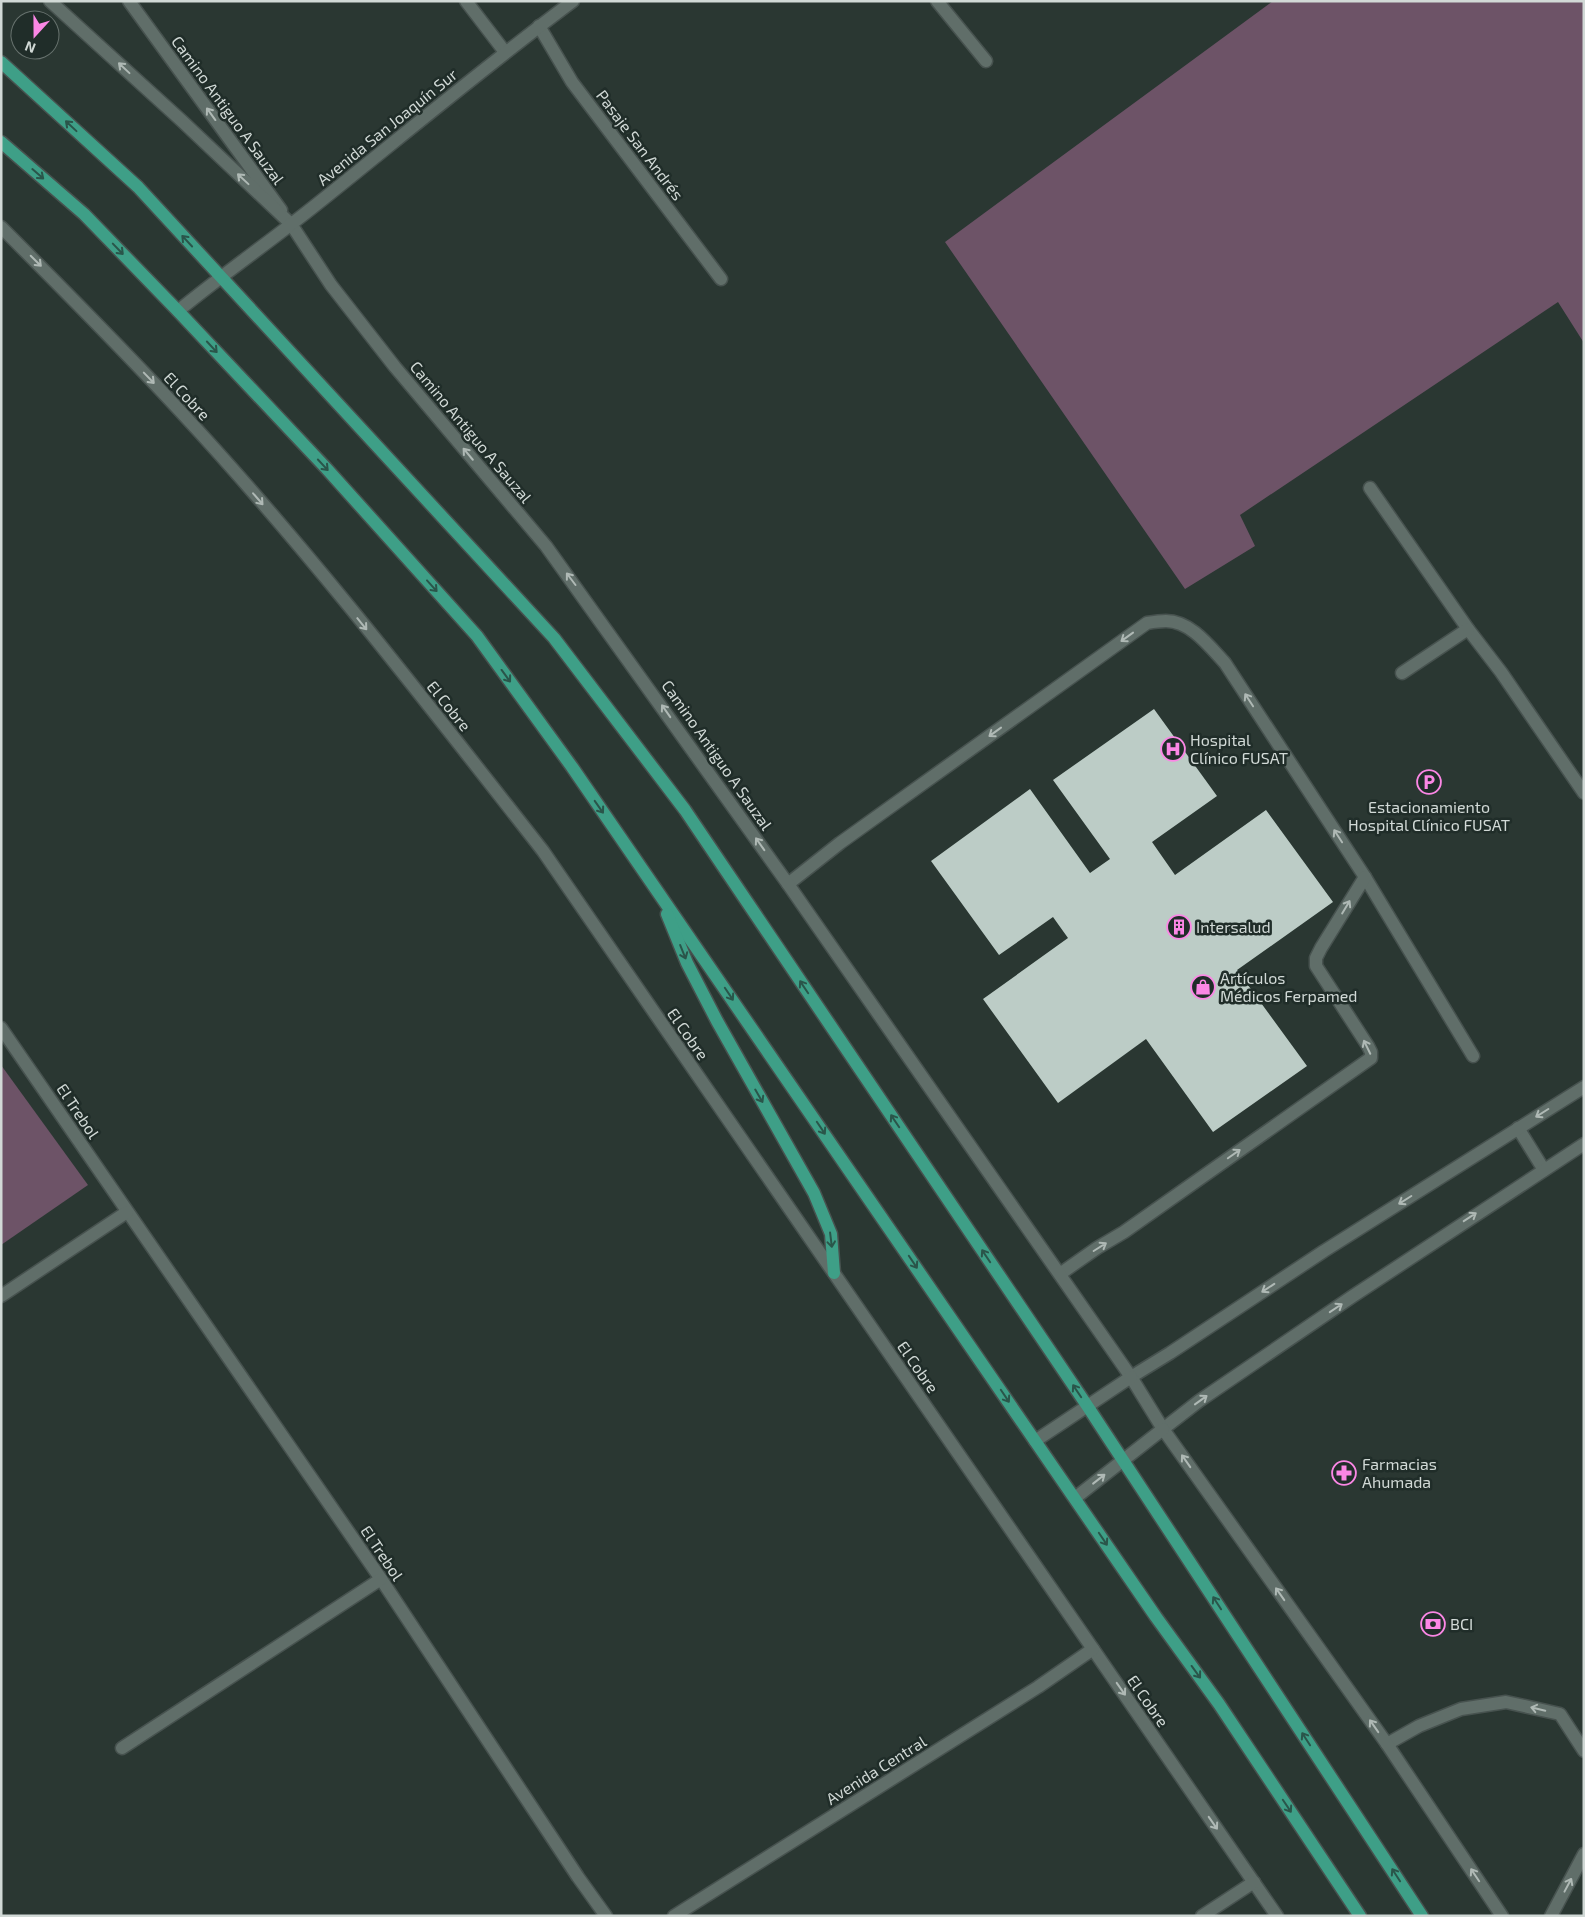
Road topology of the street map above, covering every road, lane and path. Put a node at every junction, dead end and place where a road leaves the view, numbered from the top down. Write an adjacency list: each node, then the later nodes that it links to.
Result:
1 (50, 1): 11 (street, one-way to 1)
2 (129, 1): 11 (street, Camino Antiguo A Sauzal, one-way to 2)
3 (466, 1): 7 (street)
4 (573, 1): 6 (street, Avenida San Joaquín Sur)
5 (937, 1): 8 (street)
6 (539, 26): 7 (street, Avenida San Joaquín Sur); 14 (street, Pasaje San Andrés)
7 (505, 52): 11 (street, Avenida San Joaquín Sur)
8 (986, 61)
9 (1, 62): 13 (main road, one-way to 9)
10 (1, 142): 15 (main road, one-way to 15)
11 (291, 224): 13 (street, Avenida San Joaquín Sur); 21 (street, Camino Antiguo A Sauzal, one-way to 11)
12 (1, 227): 30 (street, El Cobre, one-way to 30)
13 (220, 277): 15 (street, Avenida San Joaquín Sur); 34 (main road, one-way to 13)
14 (721, 279)
15 (178, 312): 22 (main road, one-way to 22)
16 (1370, 488): 17 (street)
17 (1468, 629): 18 (street); 19 (street)
18 (1402, 673)
19 (1584, 794)
20 (1365, 877): 21 (street, one-way to 21); 24 (street); 31 (street, one-way to 20)
21 (788, 884): 31 (street, Camino Antiguo A Sauzal)
22 (657, 891): 30 (main road, one-way to 30); 36 (main road, one-way to 36)
23 (1, 1028): 29 (street, El Trebol)
24 (1473, 1056)
25 (1584, 1087): 26 (street, one-way to 26)
26 (1518, 1128): 28 (street); 33 (street, one-way to 33)
27 (1584, 1144): 28 (street)
28 (1544, 1170): 35 (street, one-way to 28)
29 (127, 1212): 32 (street); 39 (street, El Trebol)
30 (834, 1273): 40 (street, El Cobre)
31 (1060, 1274): 33 (street, Camino Antiguo A Sauzal)
32 (1, 1296)
33 (1131, 1377): 34 (street); 35 (street, Camino Antiguo A Sauzal)
34 (1088, 1407): 36 (street); 37 (main road)
35 (1163, 1429): 37 (street); 41 (street, Camino Antiguo A Sauzal, one-way to 35)
36 (1035, 1440): 38 (main road)
37 (1123, 1460): 38 (street, one-way to 37); 51 (main road, one-way to 37)
38 (1075, 1498): 50 (main road, one-way to 50)
39 (381, 1579): 42 (street); 46 (street, El Trebol)
40 (1093, 1649): 45 (street, El Cobre, one-way to 45); 47 (street, Avenida Central)
41 (1387, 1744): 43 (street, one-way to 41); 52 (street, Camino Antiguo A Sauzal, one-way to 41)
42 (122, 1748)
43 (1584, 1751)
44 (1584, 1854): 53 (street, one-way to 44)
45 (1254, 1882): 48 (street); 49 (street, El Cobre)
46 (606, 1916)
47 (674, 1916)
48 (1202, 1916)
49 (1277, 1916)
50 (1360, 1916)
51 (1422, 1916)
52 (1502, 1916)
53 (1552, 1916)

